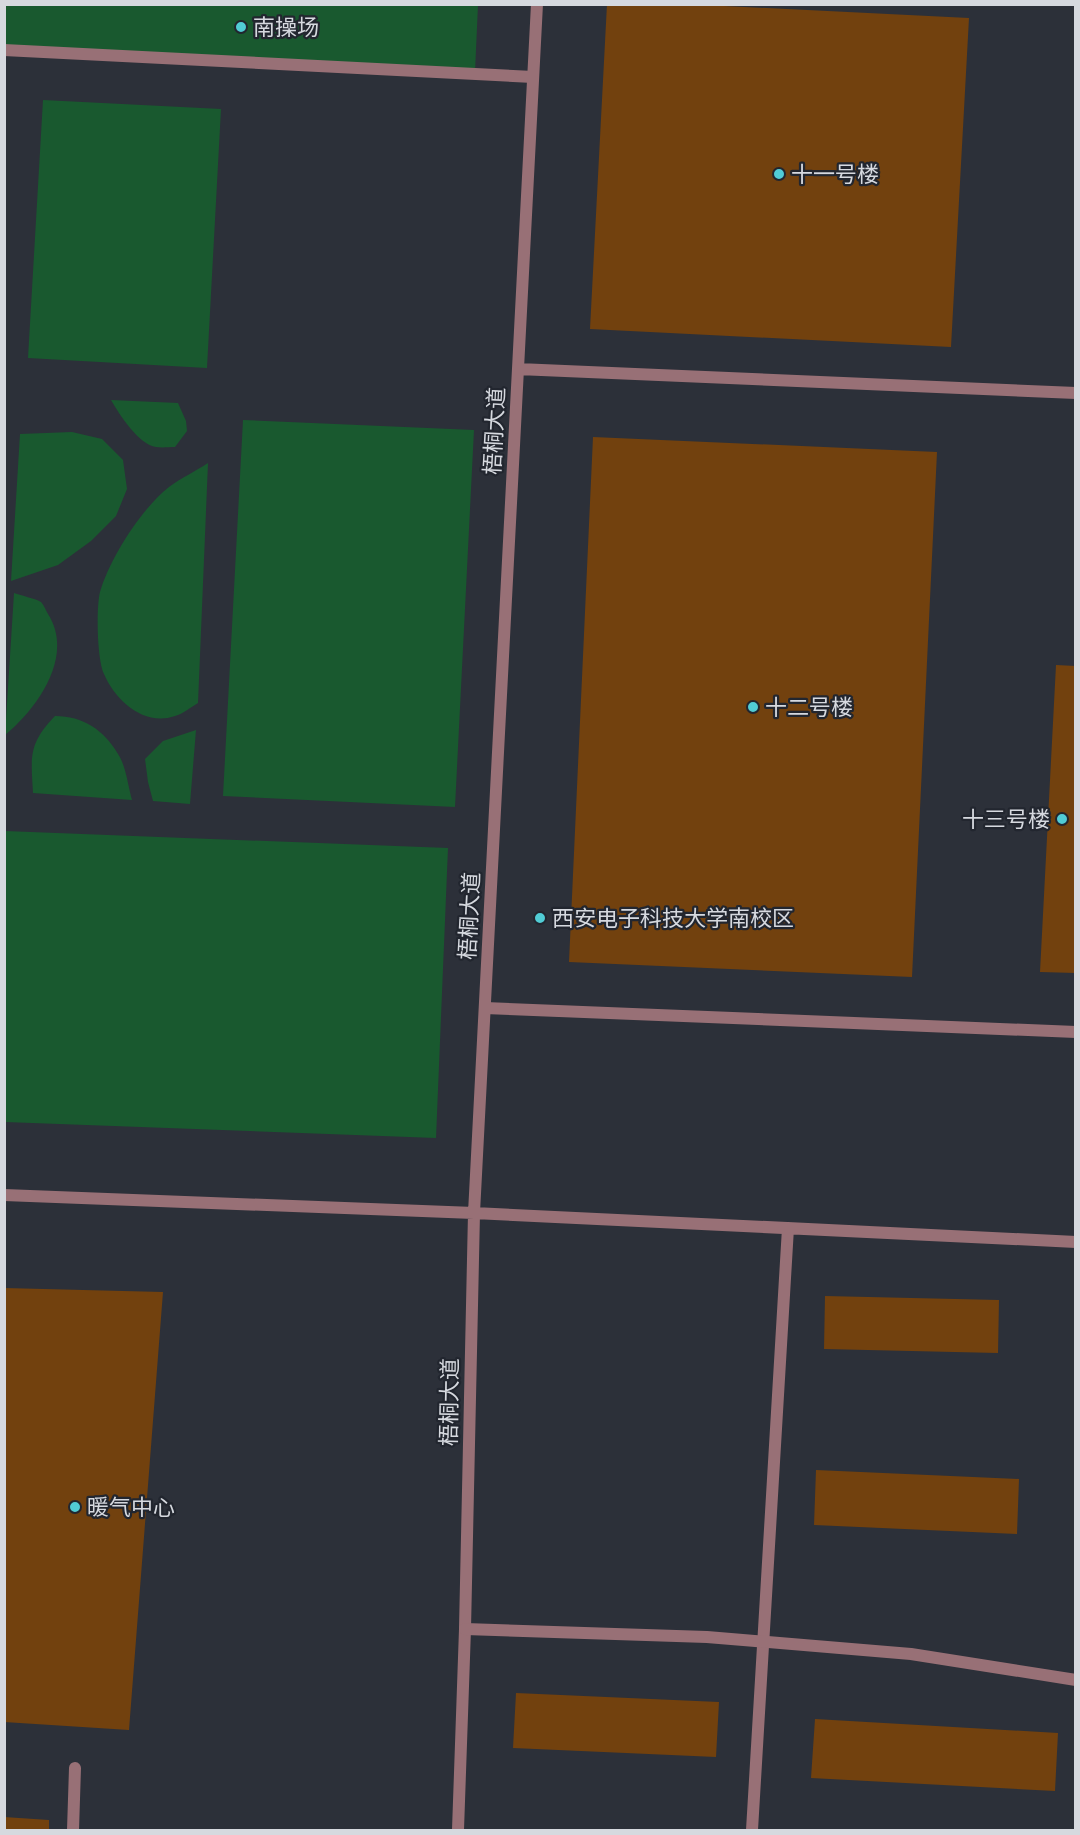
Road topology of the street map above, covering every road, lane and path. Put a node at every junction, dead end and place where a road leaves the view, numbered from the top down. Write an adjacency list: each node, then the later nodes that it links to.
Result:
1 (537, 4): 3 (street, 梧桐大道)
2 (4, 50): 3 (street)
3 (533, 77): 4 (street, 梧桐大道)
4 (518, 369): 5 (street); 6 (street, 梧桐大道)
5 (1076, 393)
6 (485, 1008): 7 (street); 9 (street, 梧桐大道)
7 (1076, 1032)
8 (4, 1195): 9 (street)
9 (474, 1213): 10 (street); 12 (street, 梧桐大道)
10 (788, 1228): 11 (street); 13 (street)
11 (1076, 1242)
12 (465, 1629): 13 (street); 17 (street, 梧桐大道)
13 (764, 1641): 14 (street); 18 (street)
14 (1076, 1680)
15 (75, 1768): 16 (street)
16 (73, 1830)
17 (458, 1830)
18 (752, 1830)

